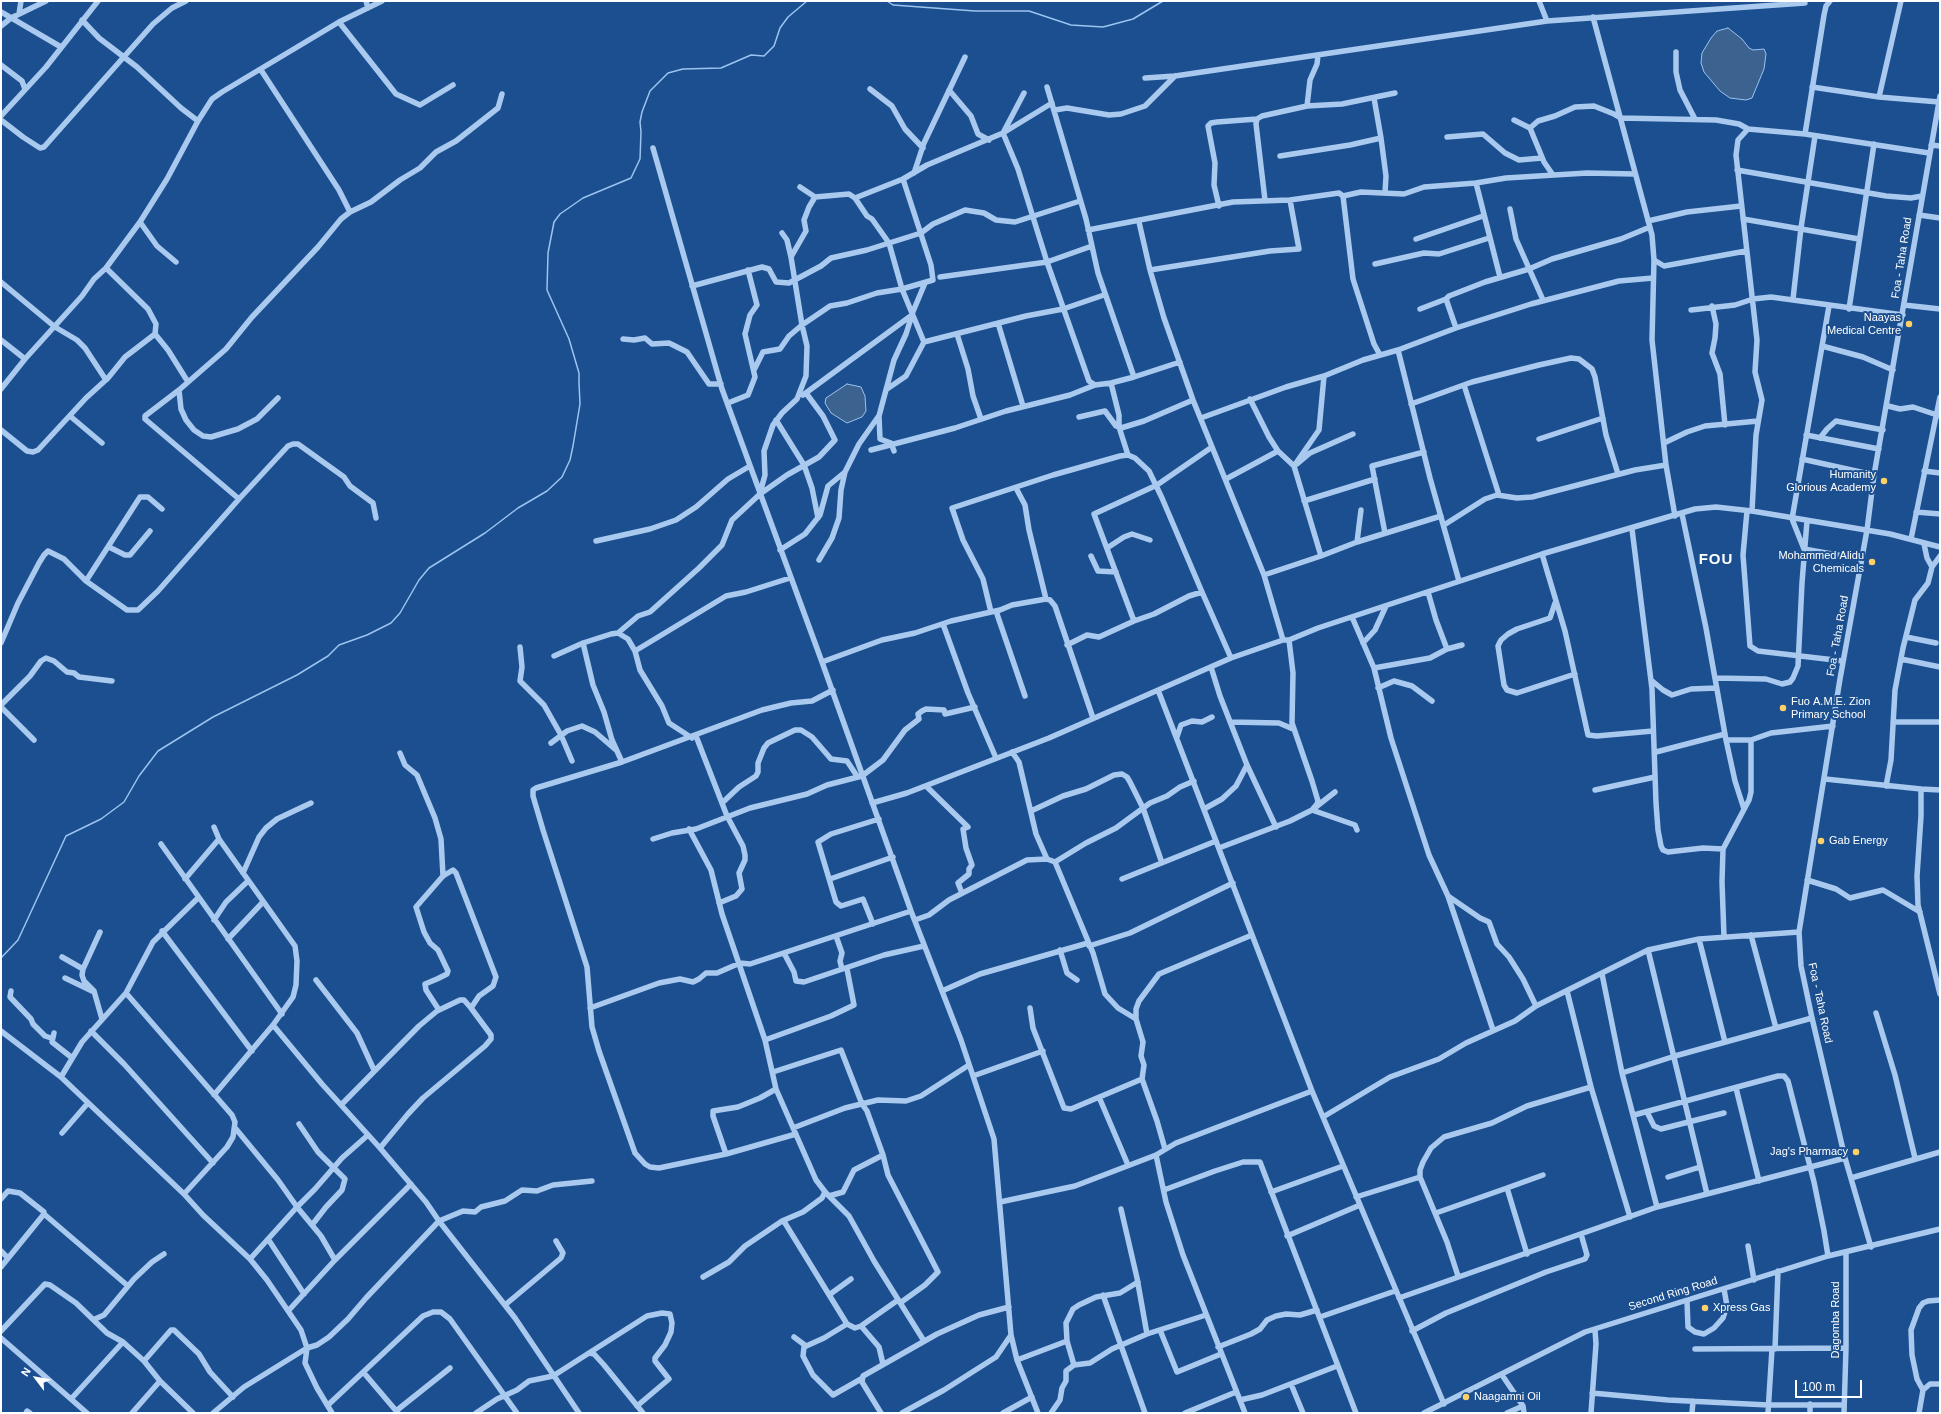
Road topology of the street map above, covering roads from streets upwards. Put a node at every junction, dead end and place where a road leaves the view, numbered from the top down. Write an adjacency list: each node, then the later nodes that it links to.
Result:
1 (21, 1): 13 (street)
2 (46, 1): 13 (street)
3 (98, 1): 16 (street)
4 (186, 1): 23 (street)
5 (366, 1): 11 (street)
6 (382, 1): 11 (street)
7 (1539, 1): 17 (street)
8 (1830, 1): 31 (street)
9 (1901, 1): 38 (street)
10 (1805, 3): 14 (street)
11 (368, 8): 18 (street)
12 (1, 12): 15 (street)
13 (19, 14): 15 (street)
14 (1593, 17): 17 (street); 45 (street)
15 (11, 18): 19 (street); 20 (street)
16 (82, 20): 20 (street); 23 (street)
17 (1547, 21): 22 (street)
18 (339, 22): 26 (street); 29 (street)
19 (1, 26)
20 (61, 47): 32 (street)
21 (1676, 52): 47 (street)
22 (1318, 55): 27 (street); 42 (street)
23 (124, 57): 48 (street); 50 (street)
24 (965, 57): 34 (street)
25 (1, 65): 32 (street)
26 (261, 70): 50 (street); 87 (street)
27 (1175, 76): 28 (street); 43 (street)
28 (1145, 78)
29 (453, 85)
30 (1047, 87): 41 (street)
31 (1812, 87): 38 (street); 54 (street)
32 (25, 89): 44 (street)
33 (870, 89): 63 (street)
34 (949, 90): 58 (street); 63 (street)
35 (1024, 93): 53 (street)
36 (1395, 93): 39 (street)
37 (502, 94): 87 (street)
38 (1879, 97): 40 (street)
39 (1374, 98): 42 (street); 57 (street)
40 (1940, 99): 60 (street, Foa - Taha Road)
41 (1052, 103): 43 (street); 53 (street)
42 (1307, 106): 46 (street)
43 (1054, 110): 83 (street)
44 (1, 116)
45 (1621, 118): 47 (street); 51 (street); 69 (street)
46 (1257, 119): 81 (street); 84 (street)
47 (1695, 119): 52 (street)
48 (1, 120)
49 (1514, 120): 51 (street)
50 (198, 121): 93 (street)
51 (1530, 128): 66 (street)
52 (1748, 129): 54 (street); 67 (street)
53 (1003, 134): 58 (street); 90 (street)
54 (1805, 134): 55 (street)
55 (1815, 136): 59 (street); 72 (street)
56 (1447, 137): 66 (street)
57 (1381, 138): 65 (street); 76 (street)
58 (989, 140): 68 (street)
59 (1874, 144): 64 (street); 75 (street)
60 (1931, 145): 61 (street); 64 (street, Foa - Taha Road)
61 (1940, 146)
62 (653, 148): 121 (street)
63 (923, 148): 68 (street)
64 (1929, 153): 78 (street, Foa - Taha Road)
65 (1280, 156)
66 (1542, 158): 70 (street)
67 (1737, 170): 72 (street); 85 (street)
68 (914, 173): 71 (street)
69 (1634, 174): 70 (street); 95 (street)
70 (1553, 175): 73 (street)
71 (903, 179): 80 (street); 98 (street)
72 (1808, 181): 75 (street); 96 (street)
73 (1476, 183): 76 (street); 89 (street)
74 (800, 187): 79 (street)
75 (1867, 191): 78 (street); 102 (street)
76 (1386, 193): 77 (street)
77 (1343, 196): 82 (street); 149 (street)
78 (1922, 196): 88 (street, Foa - Taha Road)
79 (814, 197): 80 (street); 106 (street)
80 (855, 198): 103 (street)
81 (1265, 200): 82 (street); 84 (street)
82 (1290, 200): 114 (street)
83 (1080, 201): 90 (street); 97 (street)
84 (1219, 206): 94 (street)
85 (1741, 206): 92 (street); 95 (street)
86 (1510, 209): 112 (street)
87 (350, 212): 157 (street)
88 (1919, 215): 91 (street); 128 (street, Foa - Taha Road)
89 (1483, 216): 100 (street); 101 (street)
90 (1033, 217): 98 (street); 109 (street)
91 (1940, 218)
92 (1743, 219): 96 (street); 105 (street)
93 (140, 222): 108 (street); 111 (street)
94 (1139, 222): 97 (street); 114 (street)
95 (1649, 224): 107 (street); 112 (street)
96 (1801, 228): 102 (street); 126 (street)
97 (1088, 230): 104 (street)
98 (920, 232): 103 (street); 120 (street)
99 (782, 233): 106 (street)
100 (1489, 238): 110 (street); 116 (street)
101 (1416, 239)
102 (1859, 239): 133 (street)
103 (889, 243): 118 (street); 122 (street)
104 (1092, 246): 109 (street); 123 (street)
105 (1746, 251): 107 (street); 125 (street)
106 (791, 256): 118 (street)
107 (1654, 260): 117 (street)
108 (176, 262)
109 (1046, 262): 115 (street); 131 (street)
110 (1375, 264)
111 (106, 268): 140 (street); 142 (street)
112 (1529, 269): 116 (street); 127 (street)
113 (748, 270): 118 (street); 121 (street); 152 (street)
114 (1150, 270): 151 (street)
115 (940, 277)
116 (1500, 277): 124 (street)
117 (1653, 278): 127 (street); 193 (street)
118 (795, 280): 139 (street)
119 (1, 282): 140 (street)
120 (925, 283): 122 (street); 136 (street)
121 (692, 286): 159 (street)
122 (902, 289): 136 (street); 139 (street)
123 (1104, 295): 131 (street); 155 (street)
124 (1446, 299): 132 (street); 141 (street)
125 (1753, 299): 126 (street); 129 (street); 183 (street)
126 (1793, 299): 130 (street)
127 (1543, 300): 141 (street)
128 (1904, 305): 134 (street); 137 (street, Foa - Taha Road)
129 (1712, 306): 135 (street); 184 (street)
130 (1829, 306): 133 (street); 147 (street)
131 (1063, 309): 138 (street); 160 (street)
132 (1420, 309)
133 (1849, 309): 137 (street)
134 (1940, 309)
135 (1690, 310)
136 (912, 315): 146 (street); 164 (street); 165 (street)
137 (1903, 315): 153 (street, Foa - Taha Road)
138 (998, 323): 143 (street); 173 (street)
139 (802, 325): 152 (street); 168 (street)
140 (55, 327): 150 (street); 156 (street)
141 (1456, 328): 148 (street)
142 (155, 334): 156 (street); 157 (street)
143 (957, 334): 146 (street); 181 (street)
144 (1, 340): 150 (street)
145 (622, 340): 159 (street)
146 (924, 342): 164 (street)
147 (1822, 346): 153 (street); 189 (street)
148 (1398, 350): 149 (street); 172 (street)
149 (1380, 355): 154 (street)
150 (25, 359): 162 (street)
151 (1180, 362): 155 (street); 169 (street)
152 (754, 370): 171 (street)
153 (1893, 370): 174 (street, Foa - Taha Road)
154 (1324, 376): 170 (street); 206 (street)
155 (1134, 377): 158 (street)
156 (106, 380): 176 (street)
157 (188, 382): 163 (street)
158 (1111, 383): 160 (street); 185 (street)
159 (721, 384): 171 (street)
160 (1095, 385): 173 (street)
161 (1464, 385): 172 (street); 180 (street); 217 (street)
162 (1, 389)
163 (179, 390): 167 (street); 218 (street)
164 (887, 390): 177 (street)
165 (806, 393): 168 (street); 203 (street)
166 (1940, 397): 175 (street)
167 (278, 398)
168 (797, 398): 182 (street)
169 (1193, 400): 179 (street); 185 (street)
170 (1250, 400): 179 (street); 199 (street)
171 (728, 403): 205 (street)
172 (1411, 404): 200 (street)
173 (1023, 406): 181 (street)
174 (1888, 406): 175 (street); 187 (street, Foa - Taha Road)
175 (1938, 415): 207 (street)
176 (70, 416): 186 (street); 194 (street)
177 (879, 416): 192 (street); 208 (street)
178 (1079, 417): 185 (street)
179 (1201, 418): 195 (street)
180 (1603, 418): 191 (street); 210 (street)
181 (982, 419): 192 (street)
182 (776, 420): 203 (street); 216 (street)
183 (1758, 421): 184 (street); 222 (street)
184 (1725, 426): 193 (street)
185 (1119, 427): 201 (street)
186 (1, 430)
187 (1883, 430): 190 (street); 196 (street, Foa - Taha Road)
188 (1354, 434): 206 (street)
189 (1806, 435): 190 (street); 202 (street)
190 (1820, 438): 196 (street)
191 (1539, 439)
192 (891, 443): 197 (street); 198 (street)
193 (1664, 443): 204 (street)
194 (102, 444)
195 (1212, 448): 212 (street); 214 (street)
196 (1879, 449): 211 (street, Foa - Taha Road)
197 (872, 450)
198 (894, 451)
199 (1278, 451): 206 (street); 212 (street)
200 (1424, 452): 213 (street); 226 (street)
201 (1128, 456): 214 (street); 215 (street)
202 (1802, 459): 211 (street); 230 (street)
203 (804, 465): 216 (street); 229 (street)
204 (1666, 465): 210 (street); 227 (street)
205 (750, 466): 216 (street); 239 (street)
206 (1294, 466): 219 (street)
207 (1924, 471): 209 (street); 223 (street)
208 (845, 472): 229 (street); 252 (street)
209 (1940, 473)
210 (1618, 474): 217 (street)
211 (1874, 475): 234 (street, Foa - Taha Road)
212 (1226, 479): 255 (street)
213 (1375, 479): 219 (street); 236 (street)
214 (1157, 485): 244 (street); 259 (street)
215 (1016, 488): 261 (street); 264 (street)
216 (760, 494): 245 (street); 268 (street)
217 (1499, 495): 232 (street)
218 (239, 499): 228 (street); 257 (street)
219 (1304, 501): 249 (street)
220 (162, 509): 242 (street)
221 (1361, 510): 240 (street)
222 (1749, 511): 224 (street); 230 (street); 282 (street)
223 (1916, 512): 225 (street); 237 (street)
224 (1682, 514): 227 (street); 291 (street)
225 (1940, 514)
226 (1441, 516): 232 (street); 236 (street)
227 (1675, 516): 233 (street)
228 (376, 518)
229 (818, 518): 245 (street)
230 (1792, 518): 231 (street); 246 (street)
231 (1807, 521): 234 (street); 246 (street)
232 (1444, 525): 258 (street)
233 (1632, 528): 247 (street); 293 (street)
234 (1867, 530): 237 (street); 250 (street, Foa - Taha Road)
235 (150, 531): 242 (street)
236 (1385, 533): 240 (street)
237 (1911, 539): 241 (street)
238 (1150, 540): 244 (street)
239 (596, 541)
240 (1357, 542): 249 (street)
241 (1924, 544): 243 (street); 253 (street)
242 (109, 547): 257 (street)
243 (1940, 547)
244 (1107, 548): 254 (street)
245 (780, 550): 256 (street)
246 (1804, 550): 250 (street); 282 (street)
247 (1542, 554): 258 (street); 262 (street)
248 (1091, 556): 254 (street)
249 (1321, 556): 255 (street)
250 (1862, 556): 285 (street, Foa - Taha Road)
251 (1940, 556): 253 (street)
252 (819, 560)
253 (1932, 568): 269 (street)
254 (1116, 572): 266 (street)
255 (1264, 575): 270 (street)
256 (790, 578): 280 (street); 286 (street)
257 (86, 581): 273 (street)
258 (1459, 581): 260 (street)
259 (1202, 592): 266 (street); 283 (street)
260 (1428, 592): 263 (street); 279 (street)
261 (1046, 599): 264 (street); 276 (street)
262 (1555, 602): 290 (street); 290 (street)
263 (1386, 606): 265 (street); 275 (street)
264 (993, 612): 267 (street); 298 (street)
265 (1352, 617): 271 (street); 275 (street)
266 (1134, 621): 276 (street)
267 (943, 624): 286 (street); 301 (street)
268 (618, 633): 274 (street); 280 (street)
269 (1906, 637): 272 (street); 284 (street)
270 (1282, 640): 271 (street); 283 (street)
271 (1290, 640): 308 (street)
272 (1936, 642)
273 (1, 643)
274 (583, 643): 281 (street); 317 (street)
275 (1363, 643): 289 (street)
276 (1068, 645): 303 (street)
277 (1462, 645): 279 (street)
278 (520, 647): 310 (street)
279 (1447, 649): 289 (street)
280 (635, 651): 311 (street)
281 (554, 656)
282 (1798, 656): 285 (street); 291 (street)
283 (1231, 658): 287 (street)
284 (1900, 659): 288 (street); 305 (street)
285 (1844, 661): 307 (street, Foa - Taha Road)
286 (822, 662): 296 (street)
287 (1211, 667): 297 (street); 304 (street)
288 (1940, 667)
289 (1374, 668): 294 (street)
290 (1575, 674): 309 (street)
291 (1715, 678): 295 (street)
292 (112, 680): 300 (street)
293 (1651, 680): 295 (street); 309 (street)
294 (1378, 688): 299 (street); 368 (street)
295 (1716, 688): 312 (street)
296 (833, 690): 311 (street); 325 (street)
297 (1158, 690): 303 (street); 313 (street)
298 (1025, 696)
299 (1432, 701)
300 (1, 706): 314 (street)
301 (975, 707): 321 (street); 325 (street)
302 (1212, 717): 313 (street)
303 (1093, 718): 318 (street)
304 (1231, 722): 308 (street); 324 (street)
305 (1893, 722): 306 (street); 330 (street)
306 (1940, 722)
307 (1833, 726): 315 (street); 327 (street, Foa - Taha Road)
308 (1293, 729): 341 (street)
309 (1653, 731): 319 (street)
310 (561, 735): 316 (street); 317 (street); 322 (street)
311 (694, 737): 323 (street); 335 (street)
312 (1726, 737): 315 (street); 319 (street); 340 (street)
313 (1177, 738): 328 (street)
314 (34, 740)
315 (1751, 740): 340 (street)
316 (551, 743)
317 (617, 751): 323 (street)
318 (1012, 752): 321 (street); 342 (street)
319 (1656, 752): 326 (street)
320 (400, 753): 360 (street)
321 (996, 758): 329 (street)
322 (572, 761)
323 (622, 762): 409 (street)
324 (1247, 765): 339 (street); 346 (street)
325 (860, 776): 335 (street); 337 (street); 343 (street)
326 (1655, 777): 332 (street); 354 (street)
327 (1825, 779): 330 (street); 364 (street, Foa - Taha Road)
328 (1194, 781): 338 (street); 339 (street)
329 (926, 786): 337 (street); 367 (street)
330 (1886, 786): 331 (street)
331 (1921, 789): 333 (street); 373 (street)
332 (1594, 790)
333 (1940, 790)
334 (1335, 792): 341 (street)
335 (722, 803): 343 (street)
336 (311, 804): 359 (street)
337 (872, 804): 344 (street)
338 (1143, 808): 342 (street); 357 (street); 358 (street)
339 (1204, 809): 351 (street)
340 (1744, 809): 354 (street)
341 (1312, 810): 346 (street); 348 (street)
342 (1031, 811): 356 (street)
343 (727, 816): 347 (street); 371 (street)
344 (879, 819): 355 (street); 363 (street)
345 (214, 827): 349 (street)
346 (1276, 828): 353 (street)
347 (689, 829): 350 (street); 371 (street)
348 (1357, 830)
349 (219, 839): 359 (street); 362 (street)
350 (653, 839)
351 (1216, 841): 353 (street); 358 (street)
352 (161, 844): 362 (street)
353 (1219, 848): 366 (street)
354 (1723, 849): 383 (street)
355 (893, 857): 363 (street); 372 (street)
356 (1047, 859): 357 (street); 367 (street)
357 (1055, 862): 386 (street)
358 (1162, 863): 361 (street)
359 (243, 873): 365 (street)
360 (443, 876): 408 (street); 411 (street)
361 (1122, 878)
362 (184, 879): 369 (street)
363 (830, 879): 376 (street)
364 (1807, 880): 373 (street); 379 (street, Foa - Taha Road)
365 (248, 881): 370 (street); 374 (street)
366 (1233, 882): 380 (street); 386 (street)
367 (962, 893): 375 (street)
368 (1448, 896): 407 (street); 419 (street)
369 (198, 898): 374 (street); 377 (street)
370 (263, 902): 384 (street); 413 (street)
371 (719, 902): 392 (street)
372 (911, 911): 375 (street); 376 (street)
373 (1920, 912): 401 (street)
374 (214, 920): 384 (street)
375 (915, 920): 387 (street)
376 (873, 924): 382 (street)
377 (162, 931): 406 (street); 424 (street)
378 (100, 932): 394 (street)
379 (1799, 932): 381 (street); 414 (street, Foa - Taha Road)
380 (1252, 934): 416 (street); 438 (street)
381 (1751, 935): 383 (street); 418 (street)
382 (836, 936): 390 (street); 395 (street)
383 (1724, 936): 385 (street)
384 (228, 939): 413 (street)
385 (1699, 939): 389 (street); 423 (street)
386 (1088, 945): 388 (street); 416 (street)
387 (924, 946): 395 (street); 404 (street)
388 (1060, 950): 400 (street); 404 (street)
389 (1648, 950): 397 (street); 426 (street)
390 (784, 953): 393 (street); 395 (street)
391 (62, 957): 394 (street)
392 (740, 963): 393 (street); 396 (street); 409 (street)
393 (750, 964): 396 (street)
394 (83, 969): 403 (street)
395 (845, 969): 422 (street)
396 (744, 974): 422 (street)
397 (1602, 974): 405 (street); 431 (street)
398 (65, 978): 403 (street)
399 (316, 980): 429 (street)
400 (1077, 980)
401 (1940, 990)
402 (11, 991): 427 (street)
403 (94, 991): 415 (street)
404 (942, 991): 428 (street)
405 (1567, 991): 407 (street); 435 (street)
406 (126, 993): 415 (street); 439 (street)
407 (1536, 1006): 419 (street)
408 (471, 1008): 411 (street); 455 (street)
409 (590, 1008): 458 (street)
410 (1030, 1008): 425 (street)
411 (439, 1010): 429 (street)
412 (1876, 1013): 462 (street)
413 (282, 1014): 417 (street)
414 (1812, 1018): 418 (street); 461 (street, Foa - Taha Road)
415 (102, 1019): 421 (street)
416 (1136, 1019): 434 (street)
417 (274, 1025): 424 (street); 444 (street)
418 (1776, 1028): 423 (street)
419 (1493, 1030): 448 (street)
420 (1, 1031): 433 (street)
421 (90, 1031): 427 (street); 463 (street)
422 (765, 1040): 430 (street)
423 (1725, 1042): 426 (street)
424 (252, 1051): 439 (street)
425 (1043, 1051): 432 (street); 440 (street)
426 (1675, 1056): 431 (street); 441 (street)
427 (71, 1057): 433 (street)
428 (969, 1065): 432 (street); 443 (street)
429 (374, 1070): 444 (street)
430 (773, 1072): 437 (street); 443 (street)
431 (1622, 1073): 447 (street)
432 (973, 1076): 485 (street)
433 (61, 1077): 442 (street)
434 (1142, 1079): 440 (street); 456 (street)
435 (1591, 1087): 470 (street); 492 (street)
436 (1736, 1088): 441 (street); 467 (street); 474 (street)
437 (776, 1089): 452 (street); 458 (street)
438 (1312, 1091): 448 (street); 456 (street)
439 (214, 1095): 451 (street)
440 (1099, 1097): 464 (street)
441 (1685, 1100): 445 (street); 449 (street)
442 (88, 1104): 453 (street); 480 (street)
443 (862, 1104): 452 (street); 459 (street)
444 (341, 1105): 454 (street)
445 (1647, 1112): 447 (street); 449 (street)
446 (1724, 1113): 449 (street)
447 (1634, 1115): 488 (street)
448 (1322, 1117): 465 (street)
449 (1690, 1123): 466 (street)
450 (299, 1124): 468 (street)
451 (236, 1129): 463 (street); 487 (street)
452 (795, 1131): 458 (street); 478 (street)
453 (62, 1133)
454 (368, 1135): 455 (street); 468 (street)
455 (380, 1148): 475 (street)
456 (1164, 1149): 460 (street)
457 (1940, 1152): 462 (street)
458 (726, 1154)
459 (883, 1155): 482 (street); 527 (street)
460 (1156, 1155): 464 (street); 477 (street)
461 (1845, 1158): 467 (street); 472 (street, Foa - Taha Road)
462 (1916, 1158): 472 (street)
463 (213, 1163): 480 (street)
464 (1128, 1165): 485 (street)
465 (1343, 1166): 479 (street); 483 (street)
466 (1700, 1167): 471 (street); 481 (street)
467 (1809, 1167): 474 (street); 507 (street)
468 (334, 1168): 487 (street); 495 (street)
469 (1543, 1175): 476 (street)
470 (1420, 1177): 483 (street); 490 (street)
471 (1668, 1177)
472 (1851, 1178): 502 (street, Foa - Taha Road)
473 (592, 1181): 493 (street)
474 (1759, 1181): 481 (street)
475 (411, 1184): 493 (street); 510 (street)
476 (1506, 1188): 490 (street); 506 (street)
477 (1164, 1190): 479 (street); 532 (street)
478 (825, 1192): 482 (street); 494 (street)
479 (1271, 1192): 498 (street)
480 (184, 1194): 509 (street)
481 (1707, 1194): 488 (street)
482 (830, 1196): 527 (street)
483 (1356, 1197): 486 (street)
484 (1, 1199): 491 (street)
485 (1000, 1202): 529 (street)
486 (1360, 1205): 498 (street); 520 (street)
487 (297, 1207): 495 (street); 499 (street)
488 (1657, 1207): 492 (street)
489 (1121, 1209): 517 (street)
490 (1436, 1213): 513 (street)
491 (44, 1214): 508 (street); 518 (street)
492 (1630, 1217): 497 (street)
493 (439, 1221): 528 (street); 551 (street)
494 (782, 1221): 514 (street); 522 (street)
495 (312, 1225): 510 (street)
496 (1940, 1229): 502 (street, Second Ring Road)
497 (1582, 1234): 506 (street); 540 (street)
498 (1287, 1236): 531 (street)
499 (268, 1239): 509 (street); 521 (street)
500 (556, 1241): 528 (street)
501 (1748, 1246): 516 (street)
502 (1871, 1246): 504 (street, Second Ring Road)
503 (1, 1251): 508 (street)
504 (1846, 1252): 507 (street, Second Ring Road); 552 (street, Dagomba Road)
505 (164, 1254): 518 (street)
506 (1527, 1254): 513 (street)
507 (1828, 1256): 512 (street, Second Ring Road)
508 (8, 1258): 511 (street)
509 (250, 1259): 530 (street)
510 (335, 1260): 521 (street)
511 (1, 1267)
512 (1778, 1272): 516 (street, Second Ring Road); 554 (street)
513 (1458, 1276): 524 (street)
514 (703, 1277)
515 (851, 1279): 522 (street)
516 (1754, 1280): 519 (street, Second Ring Road)
517 (1138, 1282): 523 (street); 541 (street)
518 (128, 1286): 534 (street)
519 (1724, 1289): 526 (street, Second Ring Road); 526 (street)
520 (1395, 1291): 524 (street); 533 (street)
521 (304, 1294): 530 (street)
522 (829, 1295): 535 (street)
523 (1103, 1295): 547 (street); 549 (street)
524 (1399, 1298): 540 (street)
525 (1940, 1300): 570 (street)
526 (1687, 1301): 539 (street, Second Ring Road)
527 (899, 1302): 536 (street); 545 (street)
528 (505, 1305): 565 (street)
529 (1009, 1307): 542 (street); 545 (street)
530 (289, 1310): 551 (street)
531 (1317, 1310): 533 (street); 550 (street)
532 (1206, 1315): 538 (street); 550 (street)
533 (1320, 1317): 561 (street)
534 (95, 1319): 537 (street); 546 (street)
535 (847, 1324): 536 (street); 548 (street)
536 (861, 1326): 559 (street)
537 (1, 1330)
538 (1160, 1330): 541 (street); 556 (street)
539 (1595, 1330): 564 (street, Second Ring Road); 572 (street)
540 (1412, 1331): 579 (street)
541 (1147, 1334): 549 (street)
542 (1011, 1335): 557 (street); 598 (street)
543 (794, 1337): 548 (street)
544 (1, 1338): 576 (street)
545 (924, 1341): 559 (street)
546 (123, 1342): 558 (street); 576 (street)
547 (1067, 1342): 557 (street); 560 (street)
548 (806, 1346): 566 (street)
549 (1120, 1346): 560 (street); 602 (street)
550 (1218, 1347): 556 (street)
551 (307, 1348): 574 (street); 581 (street)
552 (1846, 1348): 554 (street); 583 (street, Dagomba Road)
553 (1695, 1349): 554 (street)
554 (1773, 1349): 582 (street)
555 (589, 1353): 565 (street); 585 (street); 585 (street)
556 (1221, 1354): 571 (street)
557 (1017, 1360): 575 (street)
558 (144, 1362): 567 (street); 574 (street)
559 (884, 1364): 566 (street)
560 (1074, 1366): 601 (street)
561 (1337, 1366): 568 (street); 606 (street)
562 (450, 1368): 586 (street)
563 (364, 1373): 573 (street); 581 (street); 586 (street)
564 (1502, 1375): 579 (street, Second Ring Road); 584 (street)
565 (553, 1376): 573 (street); 596 (street)
566 (861, 1379): 597 (street)
567 (160, 1380): 590 (street); 591 (street)
568 (1291, 1384): 577 (street); 605 (street)
569 (1940, 1384): 570 (street)
570 (1923, 1390): 615 (street)
571 (1236, 1392): 577 (street); 603 (street)
572 (1592, 1393): 578 (street); 610 (street)
573 (505, 1395): 594 (street); 595 (street)
574 (233, 1397): 592 (street)
575 (1032, 1397): 599 (street); 600 (street)
576 (70, 1399): 589 (street)
577 (1240, 1400): 604 (street)
578 (1693, 1401): 582 (street); 611 (street)
579 (1444, 1404): 607 (street, Second Ring Road)
580 (1810, 1404): 582 (street); 583 (street); 613 (street)
581 (328, 1405): 593 (street)
582 (1768, 1405): 612 (street)
583 (1844, 1405): 614 (street, Dagomba Road)
584 (1523, 1406): 608 (street); 609 (street)
585 (640, 1410)
586 (397, 1412)
587 (26, 1413): 588 (street)
588 (30, 1413)
589 (87, 1413)
590 (132, 1413)
591 (193, 1413)
592 (213, 1413)
593 (332, 1413)
594 (476, 1413)
595 (518, 1413)
596 (579, 1413)
597 (881, 1413)
598 (902, 1413)
599 (1003, 1413)
600 (1038, 1413)
601 (1051, 1413)
602 (1146, 1413)
603 (1185, 1413)
604 (1245, 1413)
605 (1303, 1413)
606 (1356, 1413)
607 (1424, 1413)
608 (1508, 1413)
609 (1524, 1413)
610 (1591, 1413)
611 (1692, 1413)
612 (1768, 1413)
613 (1810, 1413)
614 (1844, 1413)
615 (1920, 1413)

